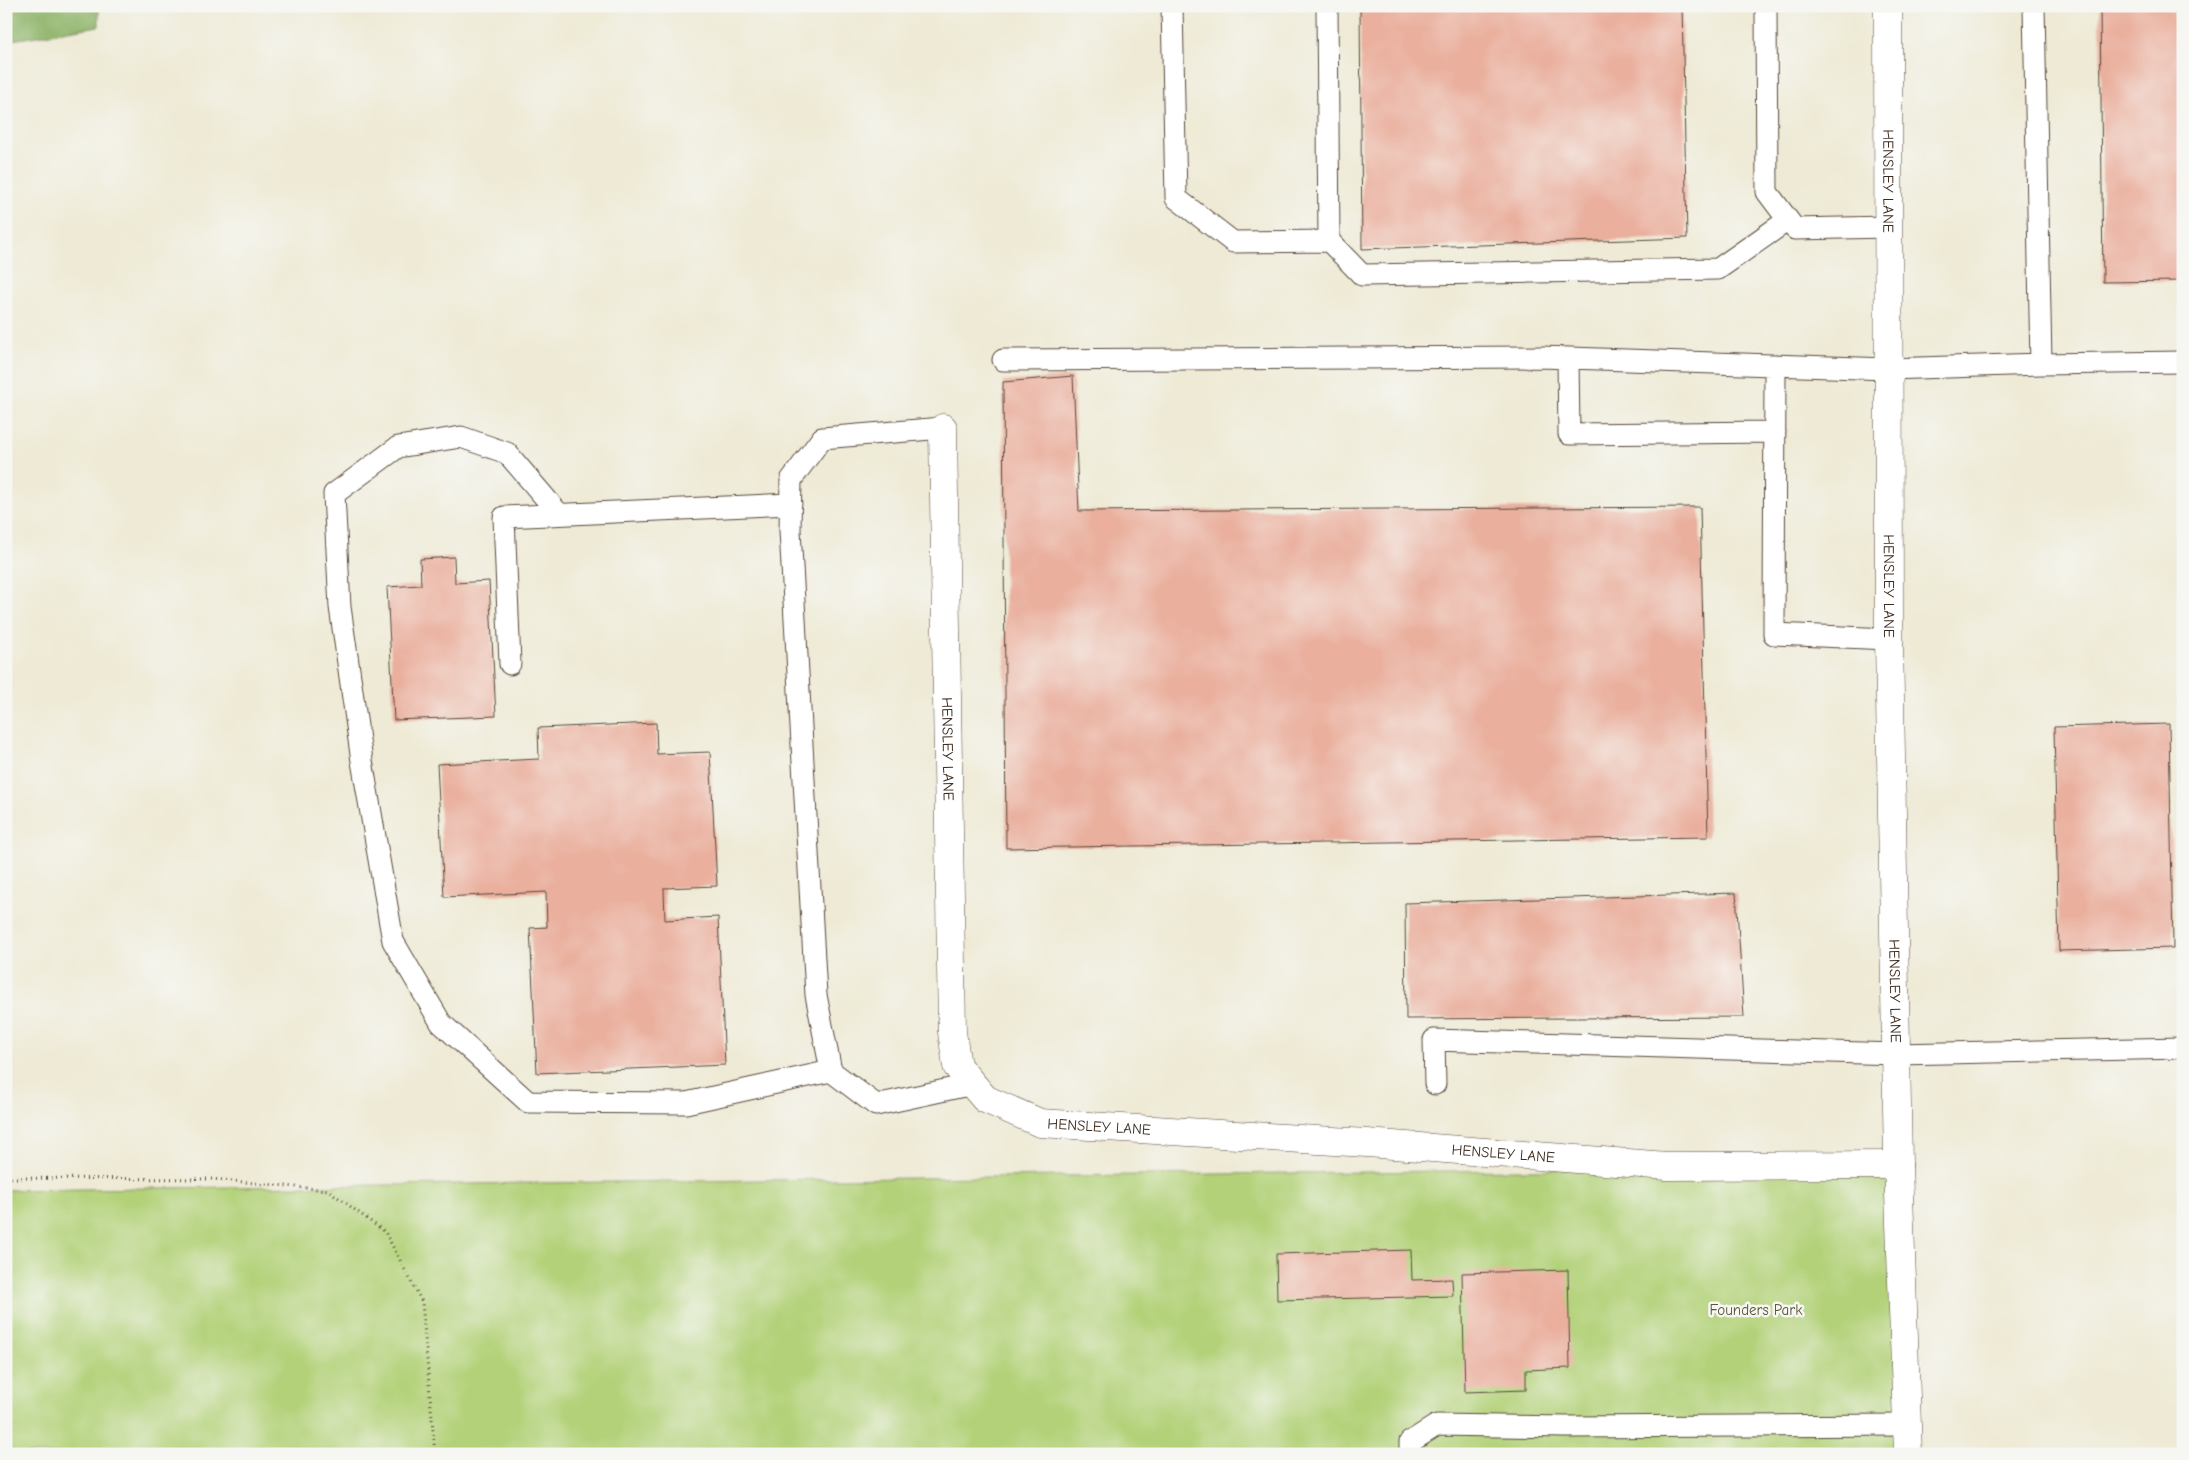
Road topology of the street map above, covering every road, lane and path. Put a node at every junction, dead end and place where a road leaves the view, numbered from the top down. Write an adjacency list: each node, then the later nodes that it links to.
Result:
1 (1172, 6): 8 (lane)
2 (1327, 6): 8 (lane)
3 (1766, 6): 6 (lane)
4 (1888, 6): 7 (street, HENSLEY LANE)
5 (2034, 6): 12 (lane)
6 (1788, 220): 7 (lane); 8 (lane)
7 (1888, 228): 14 (street, HENSLEY LANE)
8 (1329, 241)
9 (1568, 358): 10 (lane); 13 (lane); 16 (lane)
10 (1003, 360)
11 (2183, 362): 12 (lane)
12 (2041, 364): 14 (lane)
13 (1775, 365): 14 (lane); 16 (lane)
14 (1888, 369): 19 (street, HENSLEY LANE)
15 (943, 428): 17 (lane); 24 (street, HENSLEY LANE)
16 (1775, 432): 19 (lane)
17 (791, 504): 18 (lane); 23 (lane)
18 (560, 514): 20 (lane); 23 (lane)
19 (1889, 639): 22 (street, HENSLEY LANE)
20 (510, 664)
21 (2183, 1048): 22 (lane)
22 (1896, 1054): 25 (lane); 26 (street, HENSLEY LANE)
23 (831, 1071): 24 (lane)
24 (973, 1084): 26 (street, HENSLEY LANE)
25 (1435, 1084)
26 (1898, 1165): 28 (street, HENSLEY LANE)
27 (6, 1178): 29 (path)
28 (1907, 1426): 30 (lane); 31 (street, HENSLEY LANE)
29 (435, 1454)
30 (1410, 1454)
31 (1908, 1454)

